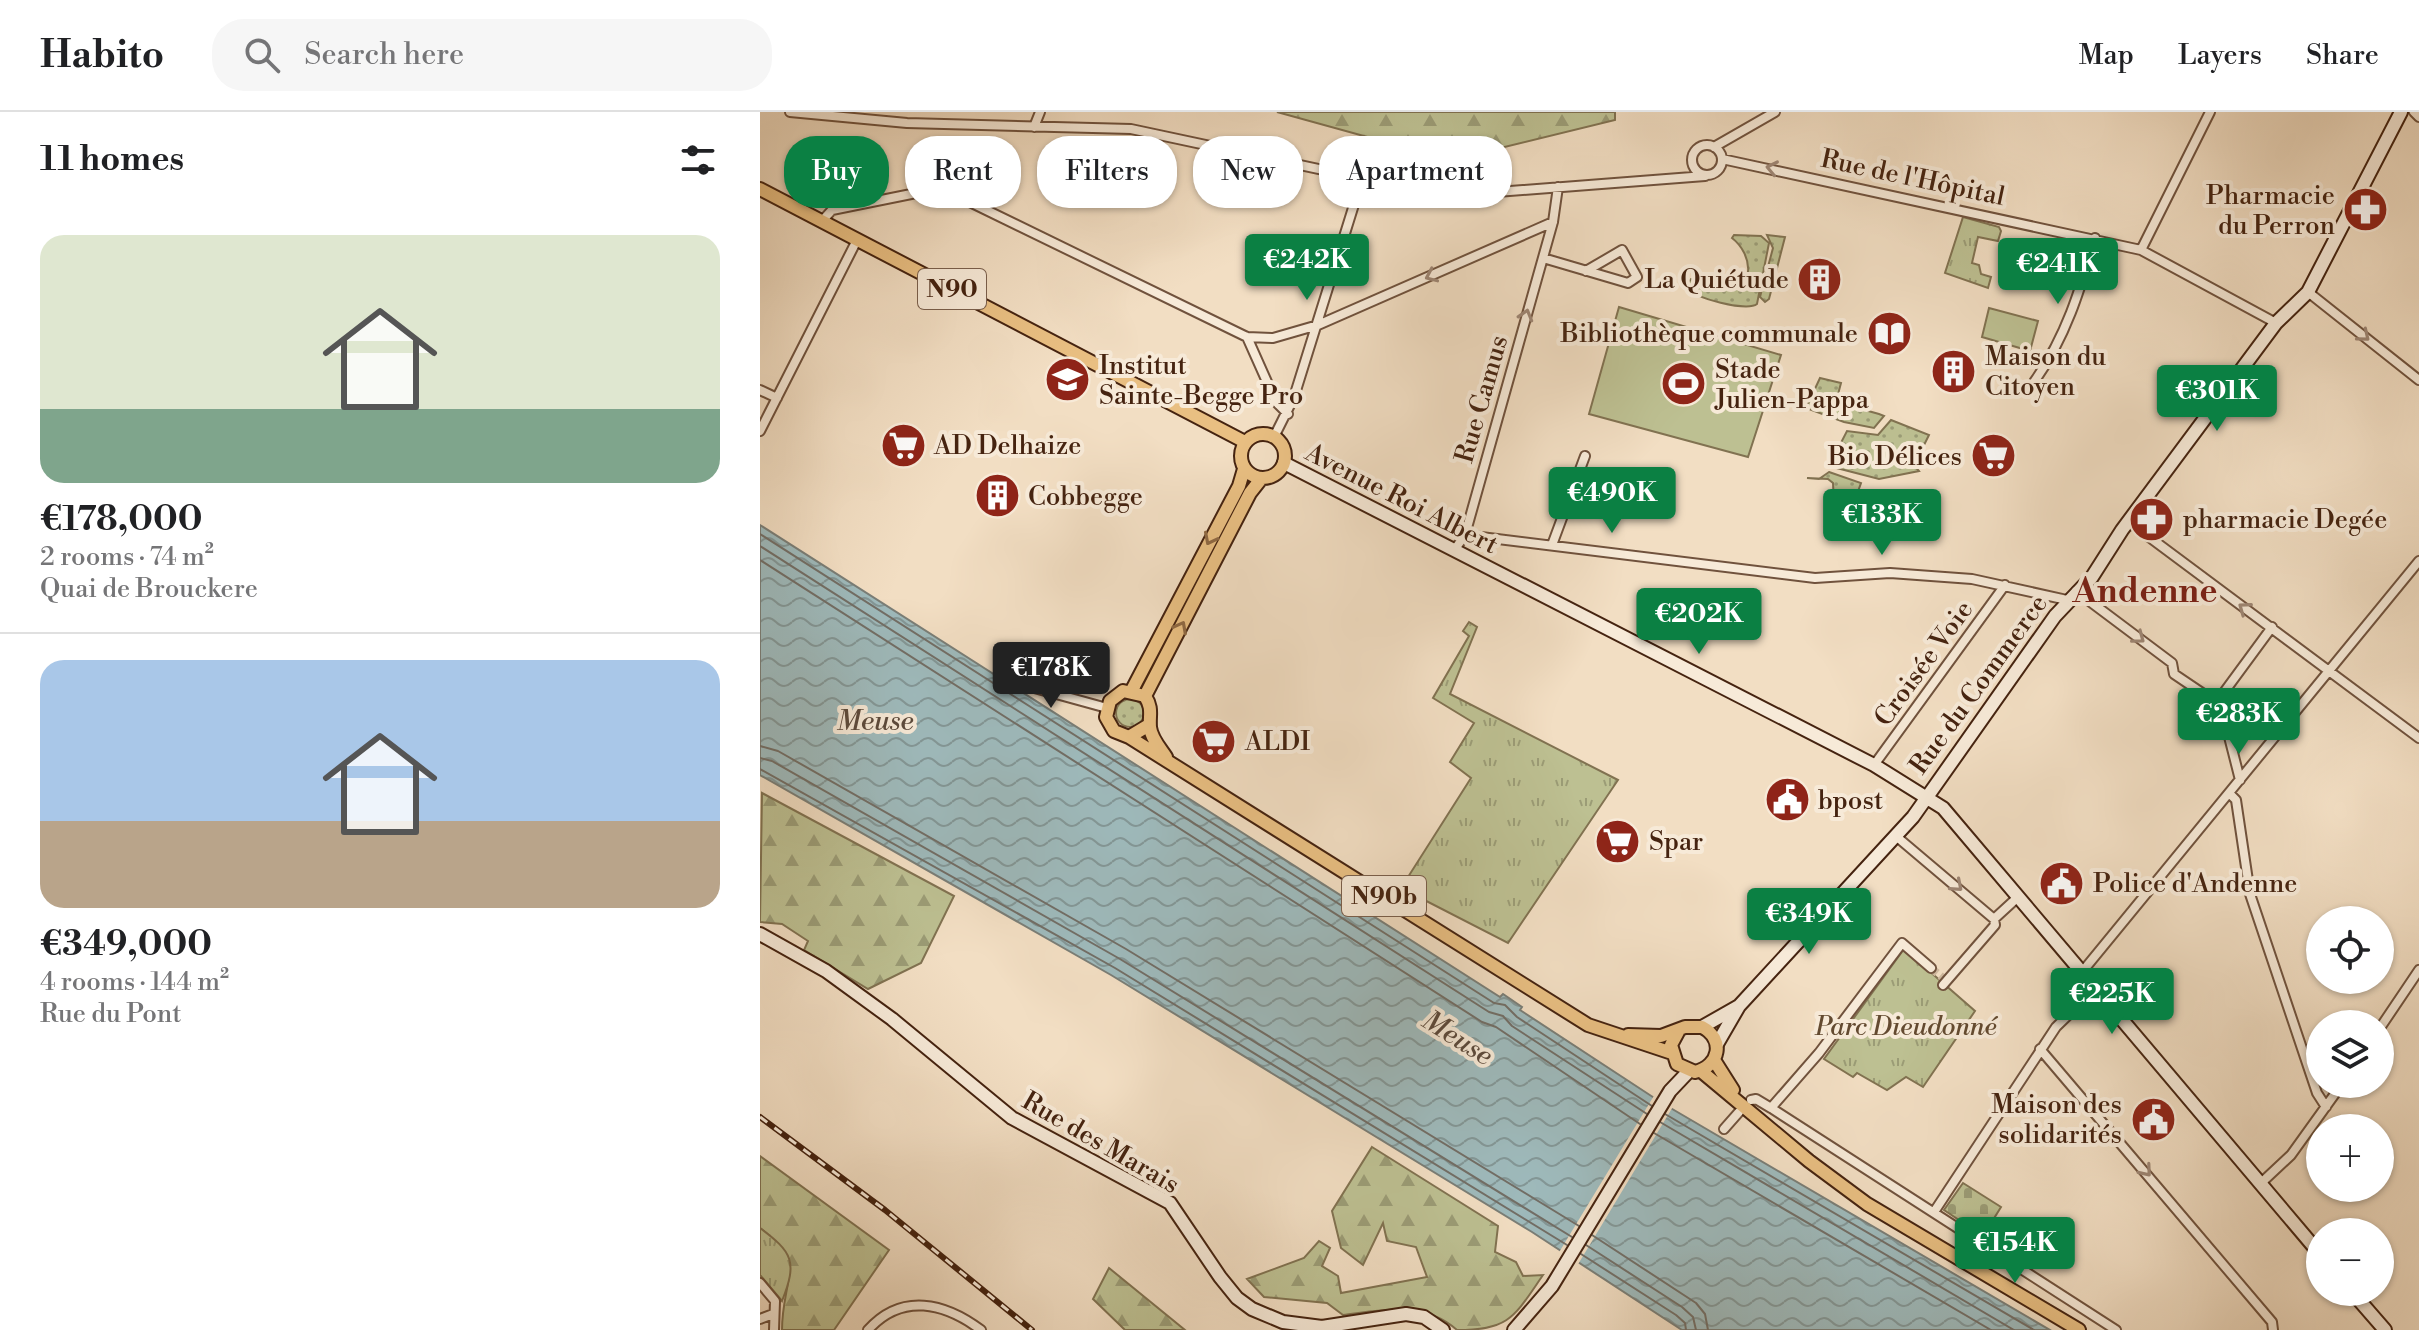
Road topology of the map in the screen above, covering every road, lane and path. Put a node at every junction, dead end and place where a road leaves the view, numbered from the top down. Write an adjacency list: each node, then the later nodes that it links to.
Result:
1 (790, 112): 8 (street)
2 (1040, 112): 8 (street)
3 (1775, 112): 9 (street)
4 (2210, 112): 23 (street)
5 (2401, 112): 26 (main road, Rue du Commerce)
6 (2414, 112): 7 (street)
7 (2419, 117)
8 (1034, 127): 12 (street)
9 (1714, 147): 10 (street); 11 (street)
10 (1722, 159): 13 (street); 21 (street, Rue de l'Hôpital, one-way to 10)
11 (1691, 161): 13 (street); 14 (street)
12 (1319, 170)
13 (1705, 176): 14 (street)
14 (1672, 177): 15 (street)
15 (1558, 187): 17 (street); 20 (street, Rue Camus)
16 (760, 189): 19 (main road, N90)
17 (1512, 191)
18 (1352, 208): 28 (street)
19 (822, 221): 22 (main road, N90); 29 (street)
20 (1553, 222): 24 (street, Rue Camus); 28 (street, one-way to 28)
21 (2095, 238): 23 (street, Rue de l'Hôpital); 31 (street)
22 (857, 240): 33 (street); 37 (main road, N90)
23 (2141, 250): 27 (street, Rue de l'Hôpital)
24 (1543, 258): 25 (street); 43 (street, Rue Camus, one-way to 24)
25 (1586, 271): 25 (street)
26 (2308, 292): 27 (main road, Rue du Commerce); 30 (street, one-way to 30)
27 (2276, 323): 42 (main road, Rue du Commerce)
28 (1318, 325): 29 (street); 34 (street)
29 (1247, 337): 34 (street)
30 (2419, 380)
31 (2034, 382)
32 (760, 390): 33 (street)
33 (777, 398): 35 (street)
34 (1288, 414): 36 (street)
35 (760, 431)
36 (1274, 437): 37 (main road); 39 (main road)
37 (1245, 442): 40 (main road)
38 (1585, 456): 44 (street)
39 (1284, 463): 41 (main road); 45 (main road, Avenue Roi Albert)
40 (1244, 469): 41 (main road); 52 (main road, one-way to 52)
41 (1261, 479): 53 (main road, one-way to 41)
42 (2129, 522): 48 (main road, Rue du Commerce); 49 (street, one-way to 42)
43 (1465, 535): 44 (street); 45 (street, Rue Camus)
44 (1552, 545): 47 (street)
45 (1455, 549): 60 (main road, Avenue Roi Albert)
46 (2419, 561): 50 (street)
47 (2005, 585): 48 (street); 60 (street, Croisée Voie)
48 (2072, 596): 54 (street, one-way to 54); 63 (main road, Rue du Commerce)
49 (2272, 627): 50 (street); 54 (street)
50 (2330, 670): 58 (street); 61 (street)
51 (1027, 686): 55 (street)
52 (1132, 690): 53 (main road); 55 (main road)
53 (1145, 696): 56 (main road)
54 (2214, 701): 61 (street)
55 (1107, 708): 57 (main road)
56 (1149, 725): 57 (main road); 59 (main road, N90b)
57 (1129, 737): 59 (main road, N90b)
58 (2419, 738)
59 (1168, 758): 77 (main road, N90b)
60 (1874, 765): 63 (main road, Avenue Roi Albert)
61 (2240, 780): 62 (street)
62 (2229, 793): 70 (street); 86 (street)
63 (1925, 795): 64 (main road, Rue du Commerce); 65 (main road, Avenue Roi Albert)
64 (1897, 837): 66 (street, one-way to 66); 73 (main road, Rue du Commerce)
65 (2018, 897): 66 (street); 70 (main road, Avenue Roi Albert)
66 (1994, 919): 71 (street)
67 (760, 934): 96 (main road, Rue des Marais)
68 (1931, 968): 87 (street)
69 (2419, 970): 74 (street)
70 (2082, 972): 72 (main road, Avenue Roi Albert)
71 (1944, 981)
72 (2096, 988): 79 (street); 89 (main road, Avenue Roi Albert)
73 (1739, 1006): 75 (main road); 78 (main road)
74 (2392, 1010)
75 (1702, 1027): 76 (main road); 78 (main road)
76 (1678, 1032): 77 (main road, N90b); 80 (main road)
77 (1621, 1036): 80 (main road, N90b)
78 (1717, 1044): 81 (main road)
79 (2040, 1049): 90 (street); 104 (street, one-way to 104)
80 (1674, 1058): 82 (main road); 83 (main road)
81 (1714, 1060): 82 (main road); 85 (main road)
82 (1695, 1071): 83 (main road); 85 (main road)
83 (1670, 1091): 101 (main road)
84 (2332, 1098): 86 (street)
85 (1743, 1104): 87 (street); 88 (street); 102 (main road)
86 (2326, 1107): 89 (street)
87 (1771, 1108): 90 (street)
88 (1724, 1129)
89 (2260, 1184): 91 (main road, Avenue Roi Albert)
90 (1934, 1212): 103 (street)
91 (2306, 1238)
92 (760, 1283): 94 (street)
93 (2364, 1306): 105 (main road)
94 (773, 1314): 95 (street); 98 (street)
95 (760, 1319)
96 (1282, 1326): 100 (main road, Rue des Marais)
97 (869, 1328): 99 (street)
98 (774, 1330)
99 (981, 1330)
100 (1443, 1330)
101 (1515, 1330)
102 (2079, 1330)
103 (2116, 1330)
104 (2273, 1330)
105 (2385, 1330)

